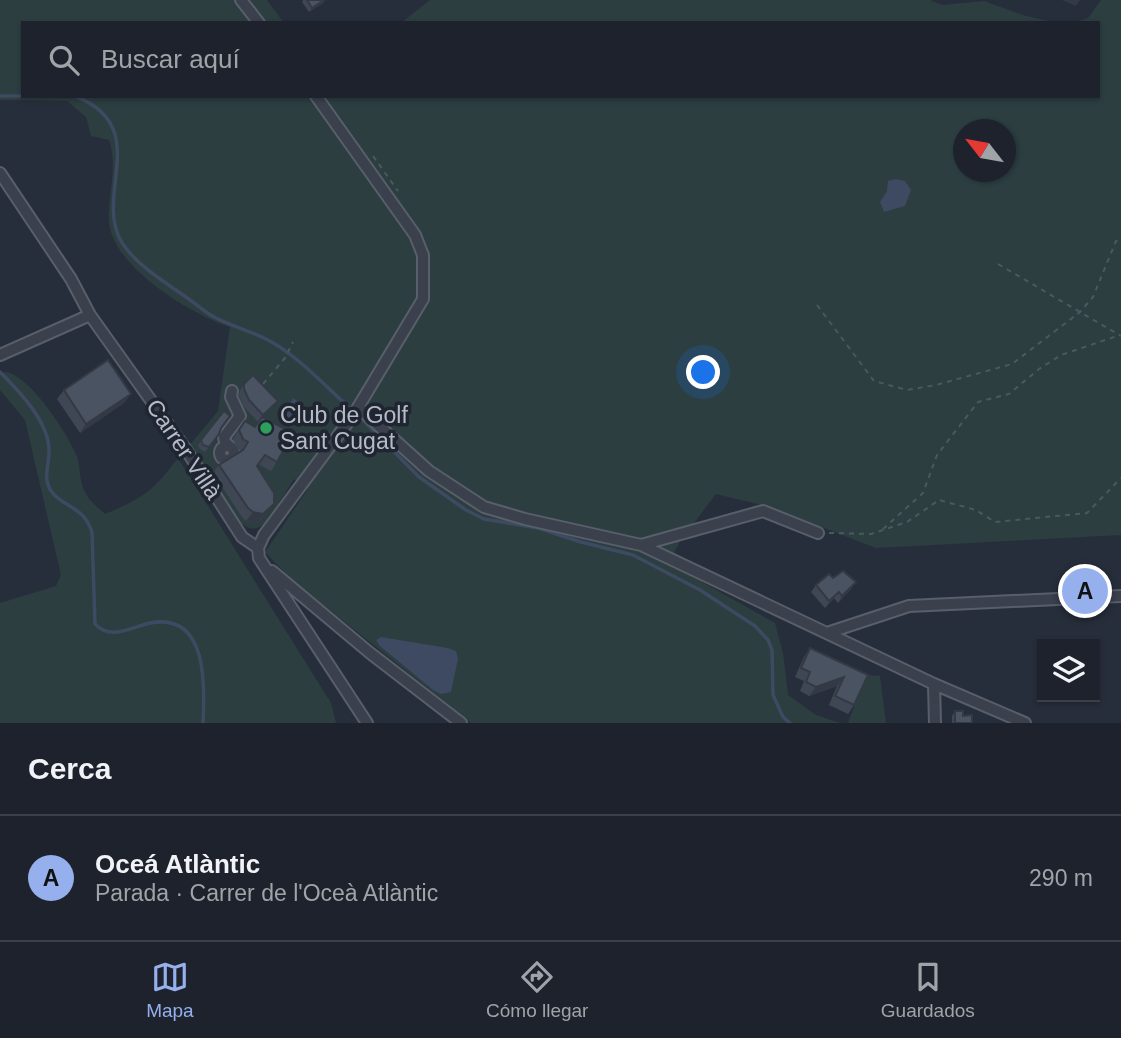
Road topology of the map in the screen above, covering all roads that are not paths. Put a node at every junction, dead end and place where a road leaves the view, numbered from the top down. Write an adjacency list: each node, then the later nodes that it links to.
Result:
1 (241, 0): 2 (street)
2 (257, 21)
3 (317, 98): 8 (street)
4 (0, 173): 5 (street, Carrer Villà)
5 (90, 315): 6 (street); 9 (street, Carrer Villà)
6 (0, 355)
7 (232, 391): 9 (street)
8 (357, 410): 11 (street); 12 (street)
9 (202, 473): 12 (street, Carrer Villà)
10 (818, 533): 11 (street)
11 (641, 545): 17 (street)
12 (258, 548): 13 (street, Carrer Villà)
13 (264, 565): 15 (street); 16 (street, Carrer Villà)
14 (1121, 596): 17 (street)
15 (324, 614): 16 (street); 20 (street)
16 (307, 632): 19 (street, Carrer Villà)
17 (827, 633): 18 (street)
18 (934, 684): 21 (street); 22 (street)
19 (367, 723)
20 (461, 723)
21 (935, 723)
22 (1025, 723)

